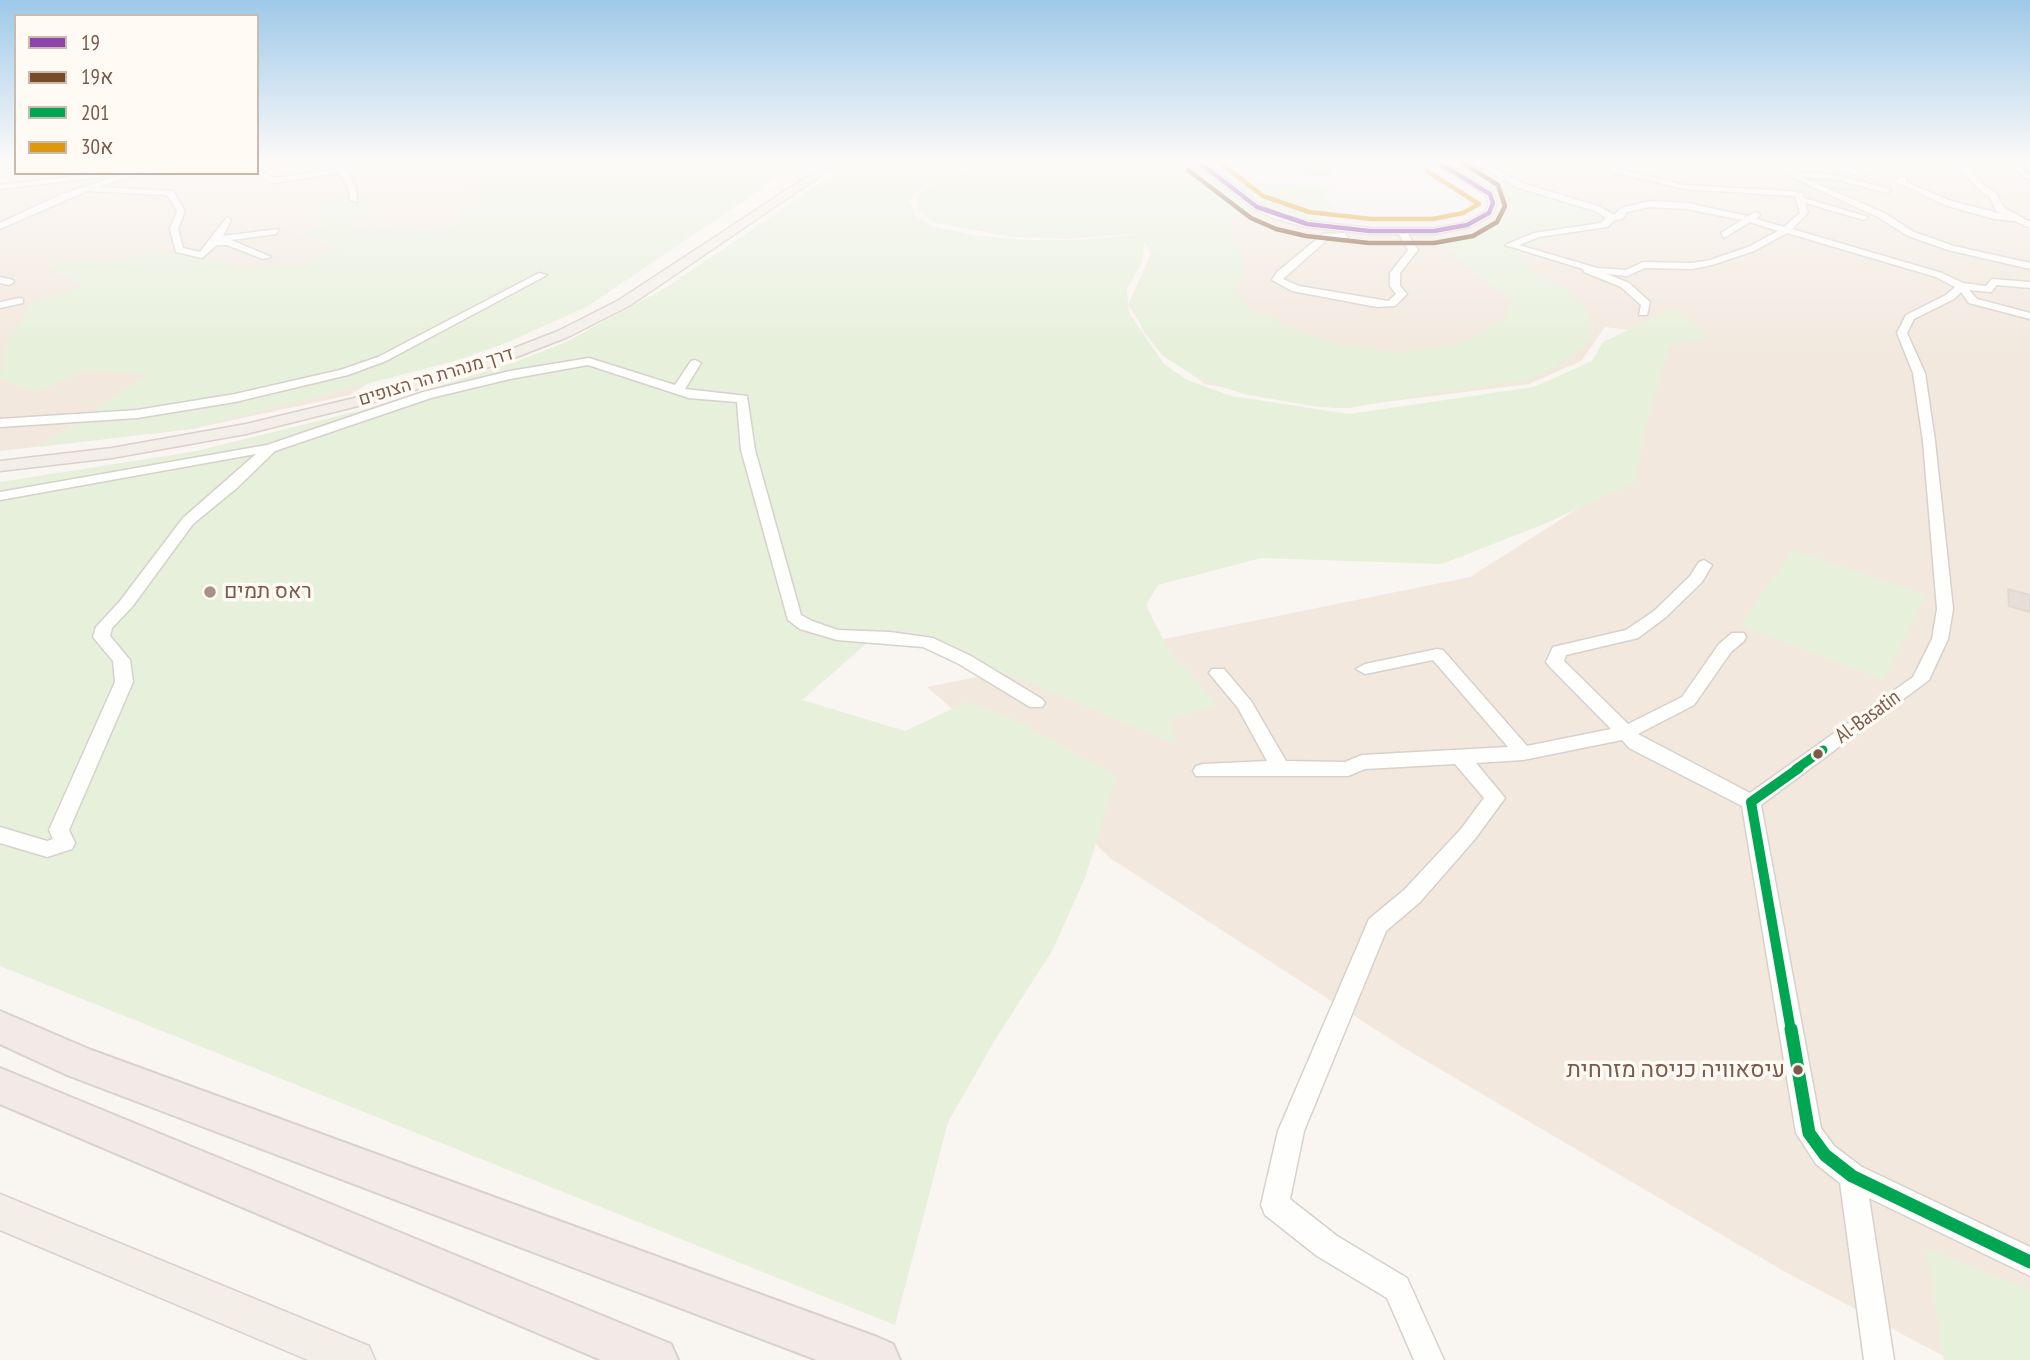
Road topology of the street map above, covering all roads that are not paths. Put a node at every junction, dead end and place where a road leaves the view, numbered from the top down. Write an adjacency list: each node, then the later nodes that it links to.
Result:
1 (176, 223): 18 (street)
2 (225, 223): 18 (street)
3 (723, 223): 34 (main road, דרך מנהרת הר הצופים)
4 (744, 223): 35 (main road, דרך מנהרת הר הצופים)
5 (1309, 223): 16 (street)
6 (1467, 223): 16 (street)
7 (1606, 223): 22 (street)
8 (1743, 223): 17 (street)
9 (1763, 223): 14 (street)
10 (1793, 223): 14 (street)
11 (1889, 223): 13 (street)
12 (1893, 223): 13 (street)
13 (1898, 226): 21 (street)
14 (1786, 230): 22 (street); 25 (street)
15 (275, 231): 18 (street)
16 (1402, 232): 19 (street)
17 (1724, 235)
18 (216, 240): 20 (street)
19 (1409, 243): 19 (street)
20 (266, 257)
21 (2030, 266)
22 (1592, 268): 28 (street)
23 (542, 275): 32 (street)
24 (2030, 285): 25 (street)
25 (1961, 286): 29 (street); 47 (street, Al-Basatin)
26 (19, 301): 27 (street)
27 (0, 305)
28 (1643, 313)
29 (2030, 316)
30 (695, 363): 31 (street)
31 (678, 391): 33 (street); 41 (street)
32 (0, 423)
33 (270, 448): 36 (street); 48 (street)
34 (0, 456)
35 (0, 466)
36 (0, 495)
37 (1704, 565): 42 (street)
38 (1738, 637): 42 (street)
39 (1365, 669): 43 (street)
40 (1218, 673): 45 (street)
41 (1036, 703)
42 (1625, 733): 43 (street); 47 (street)
43 (1523, 753): 44 (street)
44 (1460, 757): 45 (street); 57 (street)
45 (1280, 767): 46 (street)
46 (1203, 771)
47 (1751, 802): 51 (street)
48 (0, 835)
49 (0, 1027): 56 (highway)
50 (0, 1086): 55 (highway)
51 (1852, 1176): 53 (street); 58 (street)
52 (0, 1212): 54 (main road)
53 (2030, 1262)
54 (355, 1360)
55 (655, 1360)
56 (877, 1360)
57 (1429, 1360)
58 (1879, 1360)

